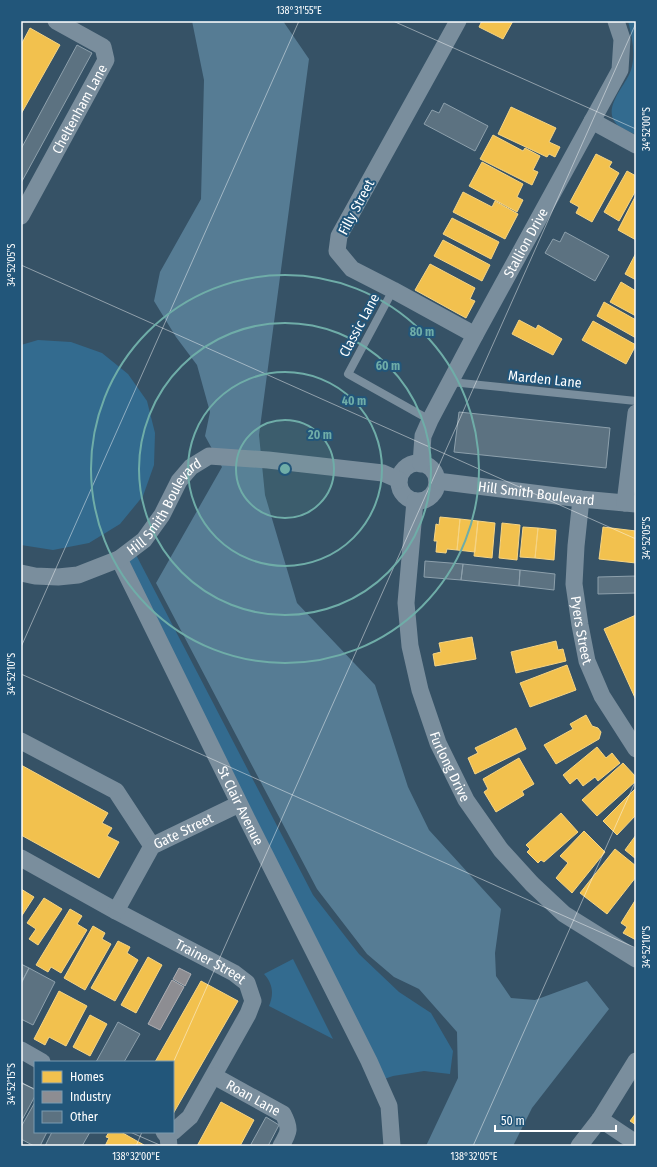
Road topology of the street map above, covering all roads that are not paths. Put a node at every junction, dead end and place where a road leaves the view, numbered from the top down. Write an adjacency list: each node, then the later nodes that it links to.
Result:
1 (56, 21): 6 (street, Cheltenham Lane)
2 (458, 21): 7 (street, Filly Street)
3 (616, 21): 4 (street, Stallion Drive)
4 (592, 121): 5 (street); 8 (street, Stallion Drive)
5 (636, 145)
6 (21, 216)
7 (393, 290): 8 (street, Filly Street); 12 (lane, Classic Lane)
8 (475, 335): 9 (street, Stallion Drive)
9 (451, 382): 10 (lane, Marden Lane); 12 (street, Stallion Drive)
10 (636, 401)
11 (636, 413): 18 (street)
12 (430, 420): 13 (street, Stallion Drive)
13 (421, 464): 14 (street); 15 (street)
14 (400, 480): 17 (street); 19 (street, Hill Smith Boulevard)
15 (437, 481): 16 (street, Hill Smith Boulevard); 17 (street)
16 (580, 499): 18 (street, Hill Smith Boulevard); 22 (street, Pyers Street)
17 (415, 501): 27 (street, Furlong Drive)
18 (630, 503)
19 (119, 560): 20 (street); 23 (street, St Clair Avenue)
20 (21, 573)
21 (21, 741): 24 (street)
22 (636, 749)
23 (239, 804): 24 (street, Gate Street); 36 (street, St Clair Avenue)
24 (152, 846): 26 (street, Gate Street)
25 (21, 858): 26 (street, Trainer Street)
26 (116, 911): 31 (street, Trainer Street)
27 (636, 959)
28 (21, 1050): 29 (street)
29 (40, 1061)
30 (636, 1061): 32 (street)
31 (214, 1076): 33 (street, Trainer Street); 35 (street, Roan Lane)
32 (600, 1119): 34 (street); 37 (street)
33 (174, 1131)
34 (636, 1143)
35 (281, 1146)
36 (392, 1146)
37 (579, 1146)

